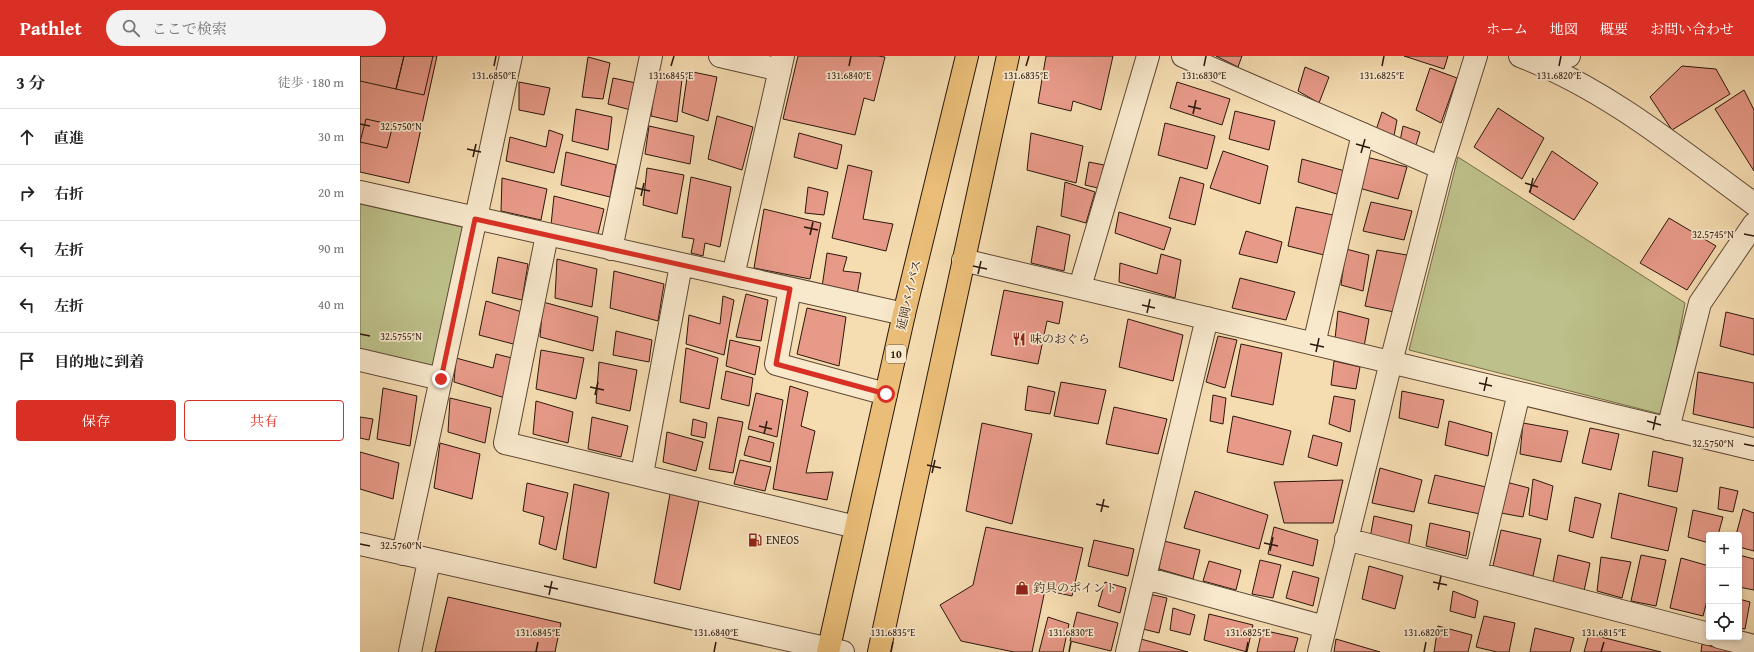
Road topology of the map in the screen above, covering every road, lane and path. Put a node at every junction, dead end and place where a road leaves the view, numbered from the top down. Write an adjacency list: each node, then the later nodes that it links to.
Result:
1 (511, 56): 16 (street)
2 (652, 56): 19 (street)
3 (720, 56): 11 (street)
4 (967, 56): 25 (highway, 延岡バイパス / 10)
5 (1008, 56): 20 (highway)
6 (1148, 56): 23 (street)
7 (1183, 56): 12 (street)
8 (1476, 56): 13 (street)
9 (1569, 56): 10 (street)
10 (1529, 59): 15 (street)
11 (781, 63): 22 (street)
12 (1363, 134): 13 (street); 27 (street)
13 (1441, 168): 29 (street)
14 (360, 192): 16 (street)
15 (1754, 204)
16 (475, 219): 18 (street); 30 (street)
17 (1754, 224): 33 (street)
18 (547, 235): 19 (street); 35 (street)
19 (611, 249): 21 (street)
20 (963, 260): 23 (street); 49 (highway)
21 (682, 265): 22 (street); 35 (street)
22 (733, 276): 24 (street)
23 (1080, 287): 26 (street)
24 (790, 289): 25 (street); 32 (street)
25 (904, 314): 32 (highway, 延岡バイパス / 10)
26 (1206, 318): 27 (street); 42 (street)
27 (1314, 344): 29 (street)
28 (360, 360): 30 (street)
29 (1391, 362): 31 (street); 37 (street)
30 (441, 379): 39 (street)
31 (1519, 393): 33 (street); 41 (street)
32 (886, 394): 36 (highway, 延岡バイパス / 10)
33 (1668, 429): 34 (street)
34 (1754, 450)
35 (642, 474): 36 (street)
36 (856, 527): 47 (highway, 延岡バイパス / 10)
37 (1346, 539): 41 (street); 43 (street)
38 (360, 544): 39 (street)
39 (403, 554): 40 (street)
40 (429, 561): 47 (street); 48 (street)
41 (1476, 573): 44 (street)
42 (1145, 578): 43 (street); 50 (street)
43 (1325, 627): 51 (street)
44 (1706, 633)
45 (1727, 640): 46 (street)
46 (1746, 647)
47 (833, 651)
48 (410, 652)
49 (879, 652)
50 (1127, 652)
51 (1318, 652)

